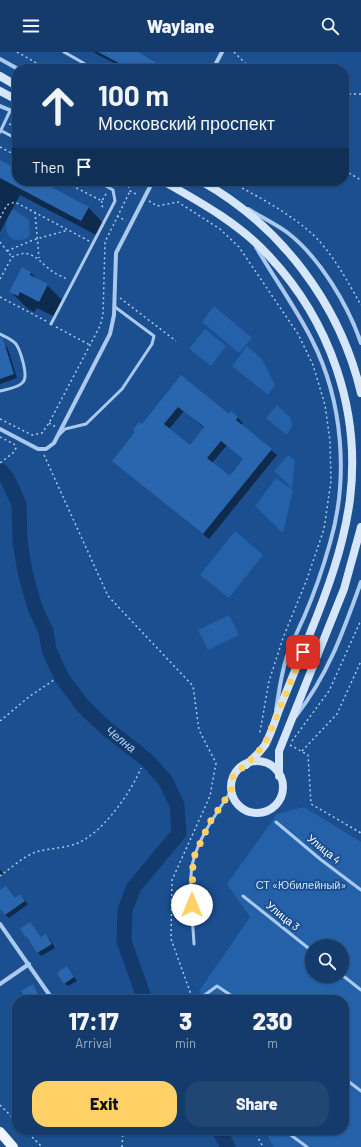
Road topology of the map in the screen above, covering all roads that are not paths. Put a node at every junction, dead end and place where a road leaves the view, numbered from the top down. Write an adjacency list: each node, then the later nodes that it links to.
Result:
1 (64, 52): 4 (lane)
2 (222, 52): 5 (street)
3 (0, 59): 6 (street)
4 (85, 64)
5 (216, 64)
6 (12, 66)
7 (0, 76): 8 (main road)
8 (12, 83)
9 (0, 91): 10 (main road)
10 (12, 97)
11 (0, 106): 12 (street)
12 (10, 111): 13 (lane)
13 (0, 131): 14 (lane)
14 (12, 137)
15 (106, 186): 22 (lane)
16 (150, 186): 21 (street)
17 (171, 186): 20 (main road)
18 (209, 186): 19 (main road)
19 (238, 204): 24 (street); 26 (main road)
20 (253, 241): 31 (street); 31 (main road)
21 (114, 307): 28 (street); 28 (lane)
22 (51, 324)
23 (0, 334): 25 (lane)
24 (361, 343)
25 (0, 391)
26 (361, 394)
27 (0, 429): 28 (street)
28 (56, 438)
29 (361, 527): 32 (main road)
30 (361, 582): 32 (street)
31 (274, 722): 33 (main road)
32 (287, 728): 34 (main road)
33 (246, 765): 34 (main road); 35 (main road)
34 (280, 776): 35 (main road)
35 (231, 791): 40 (lane)
36 (276, 822): 37 (lane, Улица 4)
37 (361, 890)
38 (243, 896): 41 (lane, Улица 3)
39 (0, 924): 42 (street)
40 (194, 944)
41 (305, 945)
42 (29, 964): 44 (street); 46 (street)
43 (349, 981): 45 (lane)
44 (0, 984)
45 (361, 990)
46 (50, 995)
47 (205, 995): 48 (lane)
48 (230, 995)
49 (349, 1082): 50 (lane)
50 (361, 1090)
51 (0, 1132): 53 (main road)
52 (291, 1135): 54 (lane)
53 (13, 1147)
54 (307, 1147)

